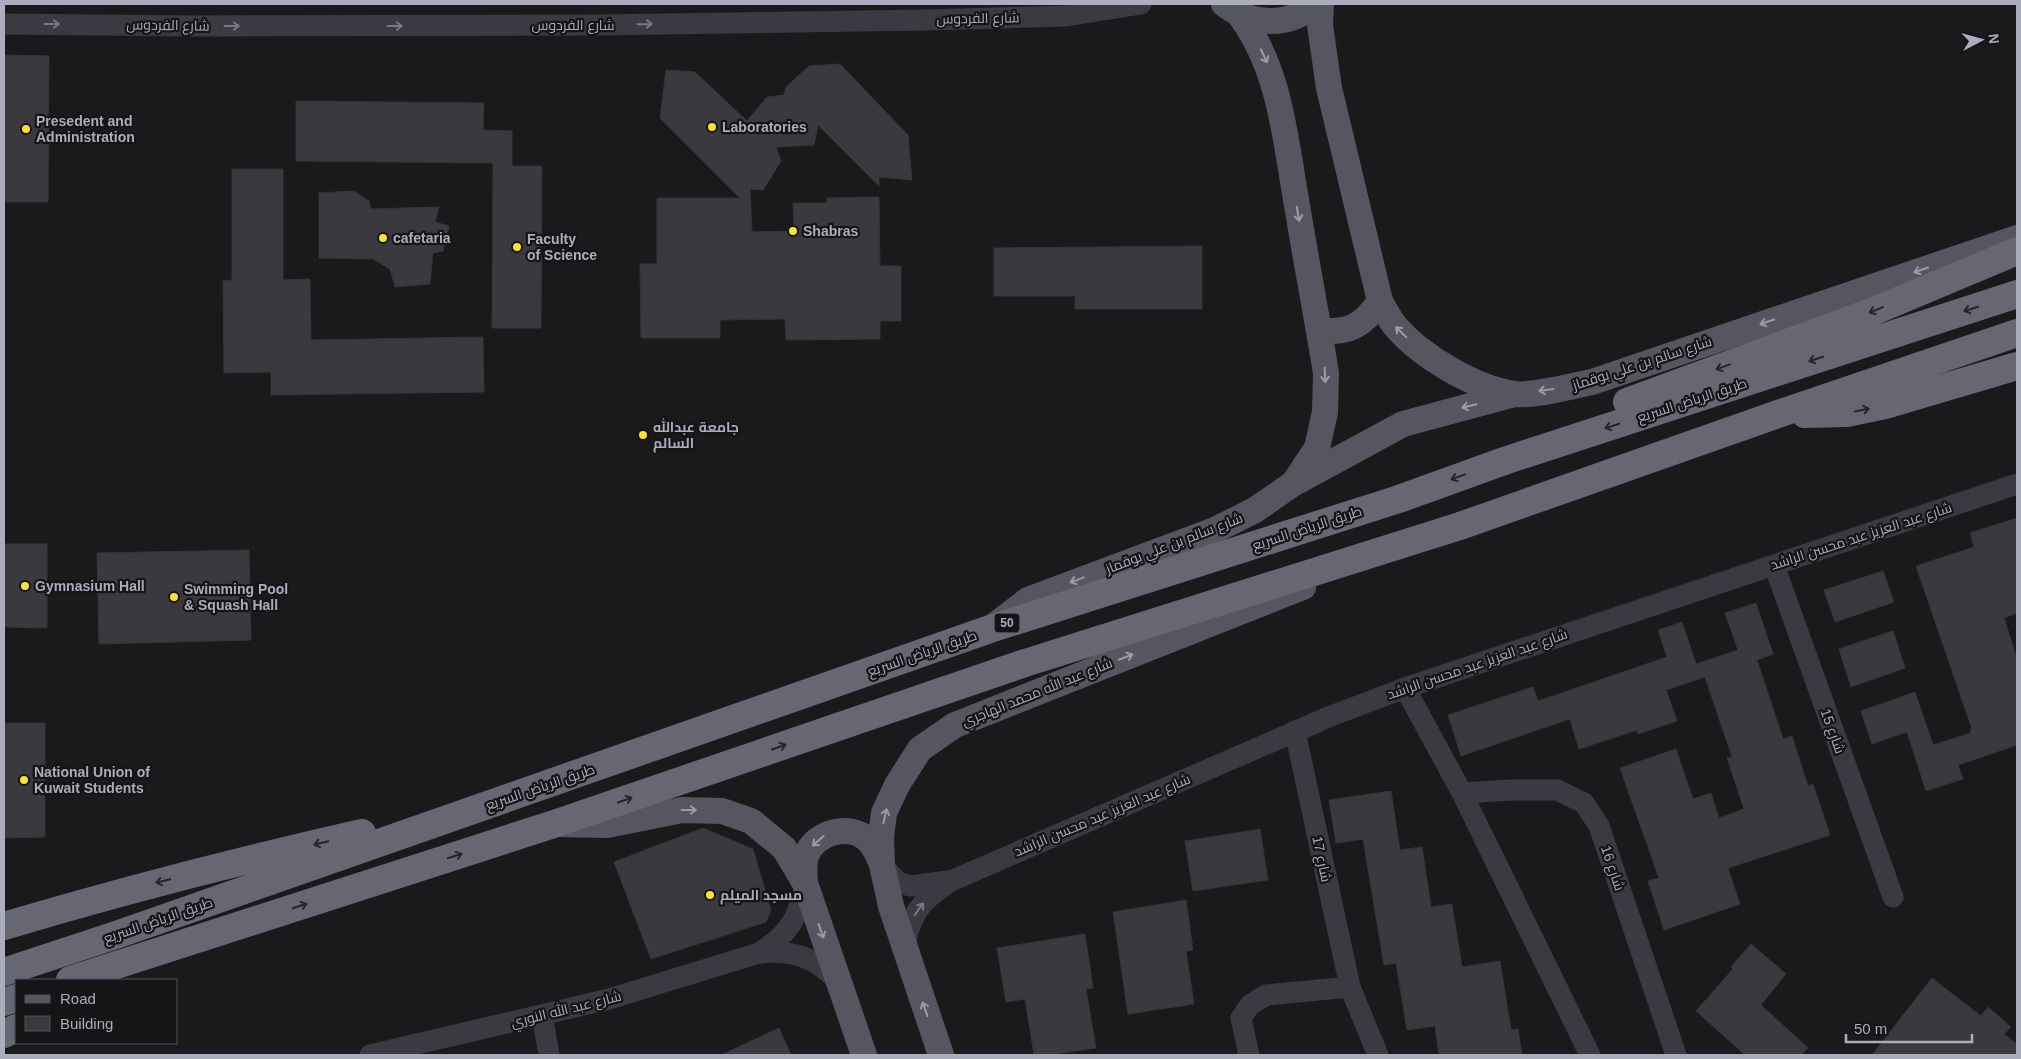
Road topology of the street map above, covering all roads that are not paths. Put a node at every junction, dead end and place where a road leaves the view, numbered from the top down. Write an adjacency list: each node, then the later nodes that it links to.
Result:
1 (1140, 4): 5 (street, شارع الفردوس, one-way to 1)
2 (1314, 4): 4 (main road)
3 (1321, 4): 9 (main road, شارع سالم بن علي بوقماز)
4 (1232, 9): 10 (main road, شارع سالم بن علي بوقماز, one-way to 10)
5 (4, 24)
6 (2017, 238): 13 (main road, شارع سالم بن علي بوقماز, one-way to 13)
7 (2017, 251): 15 (highway, one-way to 15)
8 (2017, 294): 15 (highway, طريق الرياض السريع / 50, one-way to 15)
9 (1380, 301): 10 (main road); 13 (main road, شارع سالم بن علي بوقماز, one-way to 9)
10 (1319, 331): 16 (main road, شارع سالم بن علي بوقماز, one-way to 16)
11 (2017, 333): 14 (highway, طريق الرياض السريع)
12 (2017, 366): 14 (highway, one-way to 12)
13 (1517, 394): 16 (main road, one-way to 16)
14 (1778, 414): 18 (highway, طريق الرياض السريع)
15 (1507, 460): 20 (highway, طريق الرياض السريع / 50, one-way to 20)
16 (1294, 483): 20 (main road, شارع سالم بن علي بوقماز, one-way to 20)
17 (2017, 484): 19 (street, شارع عبد العزيز عبد محسن الراشد)
18 (1460, 526): 25 (highway, طريق الرياض السريع, one-way to 18); 26 (main road, شارع عبد الله محمد الهاجري, one-way to 18)
19 (1774, 565): 21 (street, شارع عبد العزيز عبد محسن الراشد); 29 (street, شارع 15)
20 (990, 628): 24 (highway, طريق الرياض السريع / 50)
21 (1405, 688): 22 (street, شارع عبد العزيز عبد محسن الراشد); 23 (street)
22 (1295, 731): 27 (street, شارع عبد العزيز عبد محسن الراشد); 38 (street, شارع 17)
23 (1462, 793): 46 (street); 47 (street, شارع 16)
24 (488, 805): 31 (highway, one-way to 31); 34 (highway, طريق الرياض السريع / 50)
25 (554, 824): 28 (main road, one-way to 28); 30 (highway, طريق الرياض السريع, one-way to 25)
26 (882, 864): 27 (street, شارع عبد العزيز عبد محسن الراشد); 28 (main road, one-way to 28); 32 (main road, شارع عبد الله محمد الهاجري)
27 (951, 881): 32 (street, شارع عبد العزيز عبد محسن الراشد, one-way to 27)
28 (805, 883): 33 (street, شارع عبد الله النوري); 37 (main road, one-way to 37)
29 (1893, 897)
30 (262, 919): 35 (highway, طريق الرياض السريع); 36 (highway)
31 (4, 926)
32 (904, 948): 43 (main road, شارع عبد الله محمد الهاجري, one-way to 32)
33 (759, 953): 37 (street, شارع عبد الله النوري); 39 (street, شارع عبد الله النوري)
34 (4, 972)
35 (73, 979)
36 (127, 979)
37 (838, 981): 42 (main road)
38 (1350, 988): 44 (street); 45 (street, شارع 17)
39 (542, 1014): 40 (street, شارع عبد الله النوري); 41 (street)
40 (370, 1055)
41 (549, 1055)
42 (864, 1055)
43 (941, 1055)
44 (1249, 1055)
45 (1378, 1055)
46 (1590, 1055)
47 (1676, 1055)

